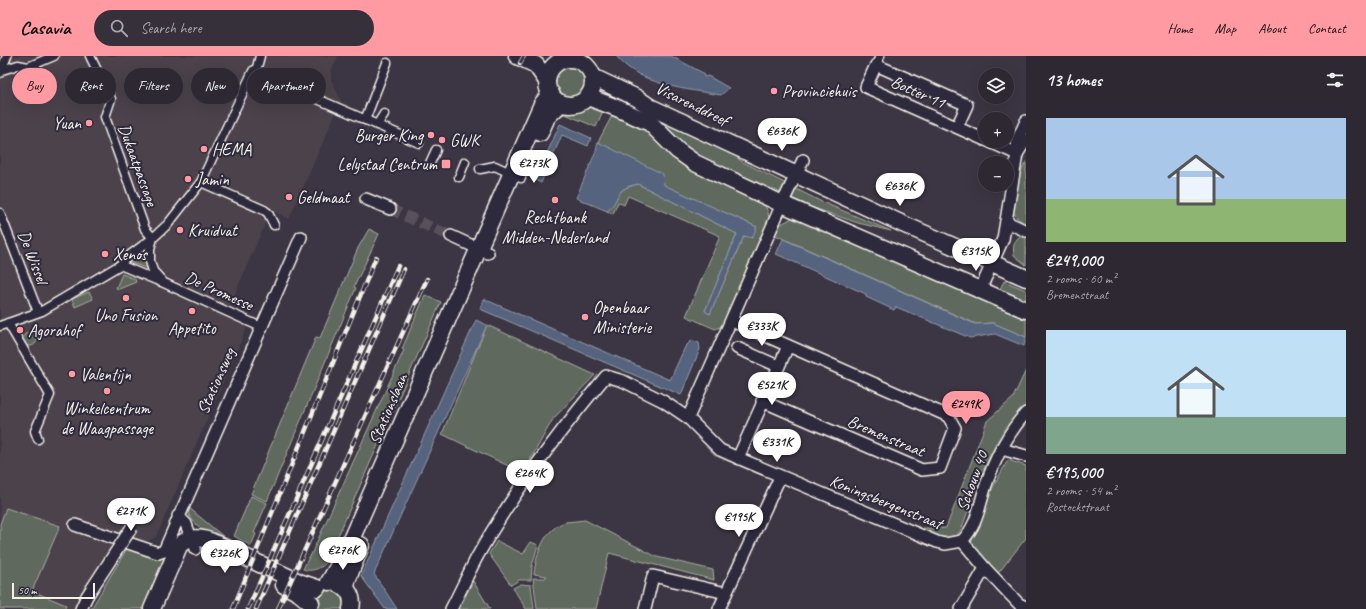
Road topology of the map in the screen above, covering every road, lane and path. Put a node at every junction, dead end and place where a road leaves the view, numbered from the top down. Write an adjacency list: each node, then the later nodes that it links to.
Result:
1 (7, 56): 12 (street)
2 (54, 56): 12 (street)
3 (90, 56): 46 (street, Dukaatpassage)
4 (517, 56): 9 (main road)
5 (258, 57): 11 (street)
6 (572, 57): 10 (main road); 13 (main road)
7 (878, 60): 22 (street, Botter 11); 22 (street, Botter 11)
8 (387, 63): 19 (street)
9 (536, 65): 10 (main road); 15 (main road)
10 (554, 66): 15 (main road)
11 (255, 68)
12 (1, 72)
13 (593, 76): 16 (main road); 34 (main road, Visarenddreef)
14 (247, 86): 36 (street)
15 (553, 92): 16 (main road); 33 (main road)
16 (588, 97): 38 (main road)
17 (326, 102): 19 (street)
18 (384, 114): 21 (street)
19 (365, 120): 21 (street)
20 (1026, 121): 28 (street)
21 (377, 124): 25 (street)
22 (957, 127): 23 (street, Botter 11)
23 (978, 136)
24 (1026, 140): 28 (street)
25 (419, 143)
26 (1004, 148): 28 (street, Botter 11)
27 (436, 150): 31 (street)
28 (1018, 154): 41 (street)
29 (803, 160): 34 (street)
30 (465, 162): 35 (street)
31 (430, 163)
32 (480, 169): 33 (street)
33 (516, 175): 47 (main road)
34 (796, 175): 38 (street); 48 (main road, Visarenddreef)
35 (459, 177)
36 (201, 182): 42 (street); 46 (street)
37 (366, 199): 39 (street)
38 (782, 204): 52 (main road); 55 (street)
39 (390, 209)
40 (0, 213): 54 (street, De Wissel)
41 (1007, 222): 43 (street); 48 (street)
42 (274, 225)
43 (1026, 230)
44 (451, 236): 47 (street)
45 (302, 237): 57 (street, Stationsweg)
46 (153, 238): 49 (street); 51 (street, De Promesse)
47 (483, 251): 75 (main road, Stationslaan); 76 (main road, Stationslaan)
48 (992, 263): 50 (main road, Visarenddreef); 52 (street)
49 (120, 265): 51 (street, De Promesse); 54 (street)
50 (1026, 278)
51 (164, 283): 57 (street, De Promesse)
52 (980, 290): 53 (main road)
53 (1026, 310)
54 (38, 312): 56 (street)
55 (732, 321): 58 (street, Bremenstraat); 63 (street)
56 (4, 325): 64 (street)
57 (261, 327): 69 (street, Stationsweg)
58 (788, 346): 60 (street); 61 (street, Bremenstraat)
59 (737, 348): 60 (street)
60 (778, 366): 61 (street)
61 (762, 401): 67 (street)
62 (1026, 413): 65 (street, Schouw 40)
63 (688, 418): 67 (street, Koningsbergenstraat); 84 (street, Koningsbergenstraat)
64 (38, 439)
65 (1002, 449): 66 (street); 72 (street, Schouw 40)
66 (1026, 456)
67 (738, 458): 68 (street, Koningsbergenstraat)
68 (780, 477): 72 (street, Koningsbergenstraat); 77 (street)
69 (178, 516): 70 (street, Stationsweg); 73 (street)
70 (75, 525)
71 (132, 527): 80 (street, bridge)
72 (962, 541): 74 (street)
73 (194, 544): 75 (main road); 78 (main road); 81 (main road); 82 (main road)
74 (984, 568): 79 (street); 87 (street)
75 (323, 585): 76 (main road); 78 (main road, Stationslaan)
76 (346, 588): 83 (main road)
77 (726, 593): 85 (street); 86 (street)
78 (311, 606)
79 (1026, 607)
80 (81, 609)
81 (152, 609)
82 (162, 609)
83 (351, 609)
84 (451, 609)
85 (645, 609)
86 (719, 609)
87 (960, 609)

